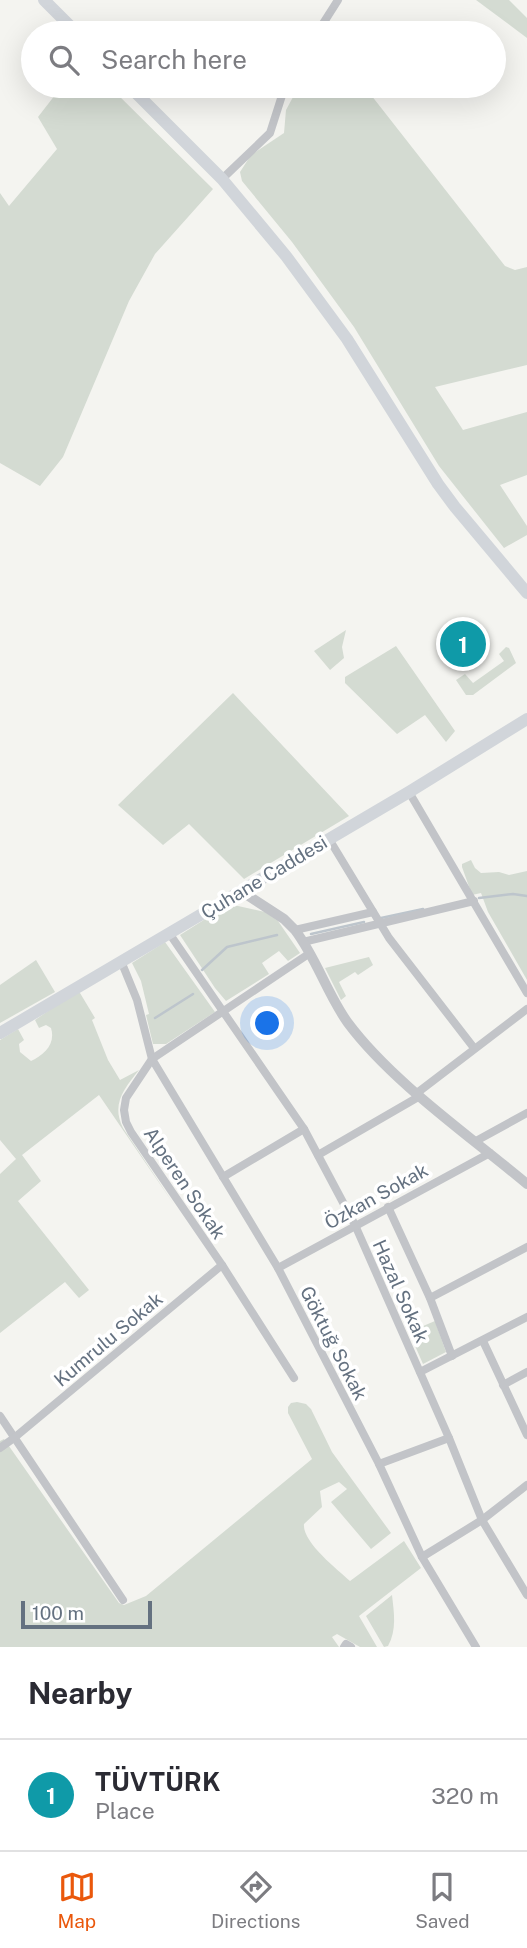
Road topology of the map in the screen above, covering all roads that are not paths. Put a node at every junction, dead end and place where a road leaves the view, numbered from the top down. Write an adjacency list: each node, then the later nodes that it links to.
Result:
1 (44, 0): 3 (main road)
2 (338, 0): 4 (street)
3 (65, 21)
4 (325, 21)
5 (142, 98): 7 (main road)
6 (281, 98): 7 (street)
7 (222, 179): 8 (main road)
8 (527, 593)
9 (527, 719): 10 (main road, Çuhane Caddesi)
10 (409, 792): 11 (main road, Çuhane Caddesi); 13 (street)
11 (329, 839): 12 (main road, Çuhane Caddesi); 14 (street)
12 (241, 891): 16 (street); 17 (main road, Çuhane Caddesi)
13 (474, 901): 15 (street); 21 (street)
14 (373, 912): 15 (street); 16 (street)
15 (380, 923): 18 (street); 25 (street)
16 (295, 930): 18 (street)
17 (169, 933): 20 (main road, Çuhane Caddesi); 23 (street, Hazal Sokak)
18 (303, 942): 19 (street)
19 (310, 953): 23 (street); 27 (street)
20 (121, 961): 24 (main road, Çuhane Caddesi); 26 (street)
21 (527, 993)
22 (527, 1009): 25 (street)
23 (224, 1011): 26 (street); 29 (street, Hazal Sokak)
24 (0, 1033)
25 (474, 1048): 27 (street)
26 (152, 1059): 33 (street, Göktuğ Sokak); 38 (street, Alperen Sokak)
27 (419, 1094): 30 (street); 32 (street)
28 (527, 1113): 30 (street)
29 (304, 1129): 32 (street, Hazal Sokak); 33 (street)
30 (476, 1141): 31 (street)
31 (490, 1153): 34 (street); 35 (street, Özkan Sokak)
32 (318, 1155): 36 (street, Hazal Sokak)
33 (223, 1177): 39 (street, Göktuğ Sokak)
34 (527, 1184)
35 (388, 1206): 36 (street, Özkan Sokak); 40 (street)
36 (355, 1225): 39 (street, Özkan Sokak); 44 (street, Hazal Sokak)
37 (527, 1247): 40 (street)
38 (222, 1265): 46 (street, Alperen Sokak); 50 (street, Kumrulu Sokak)
39 (278, 1268): 53 (street, Göktuğ Sokak)
40 (430, 1298): 43 (street)
41 (527, 1317): 42 (street)
42 (483, 1340): 43 (street); 47 (street)
43 (452, 1356): 44 (street)
44 (420, 1372): 51 (street, Hazal Sokak)
45 (527, 1372): 47 (street)
46 (294, 1378)
47 (503, 1385): 49 (street)
48 (0, 1416): 50 (street)
49 (527, 1435)
50 (14, 1438): 52 (street, Kumrulu Sokak); 58 (street)
51 (449, 1438): 53 (street); 55 (street, Hazal Sokak)
52 (0, 1448)
53 (379, 1464): 56 (street, Göktuğ Sokak)
54 (527, 1485): 55 (street)
55 (482, 1520): 56 (street); 57 (street, Hazal Sokak)
56 (422, 1557): 59 (street, Göktuğ Sokak)
57 (527, 1595)
58 (123, 1601)
59 (476, 1647)

